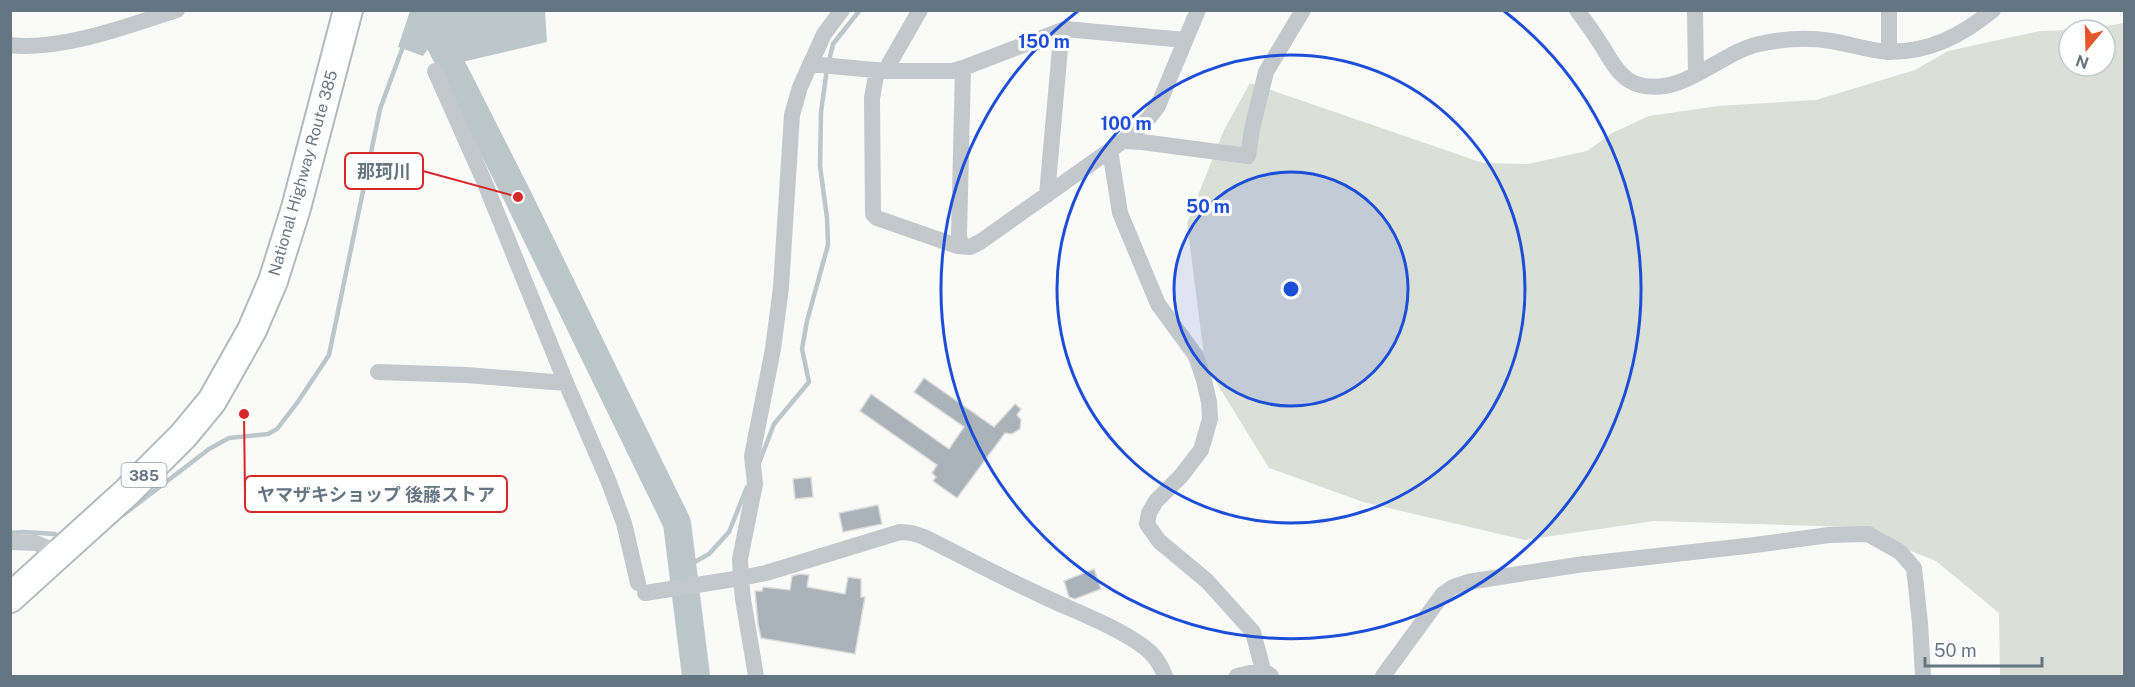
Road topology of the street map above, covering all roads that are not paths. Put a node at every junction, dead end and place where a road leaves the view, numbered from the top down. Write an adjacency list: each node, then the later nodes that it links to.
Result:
1 (177, 10): 13 (street)
2 (348, 10): 26 (highway, National Highway Route 385 / 385)
3 (842, 10): 15 (street)
4 (920, 10): 18 (street)
5 (1198, 10): 12 (street)
6 (1303, 10): 20 (street)
7 (1577, 10): 19 (street)
8 (1695, 10): 19 (street)
9 (1889, 10): 14 (street)
10 (1993, 10): 14 (street)
11 (1065, 29): 12 (street); 16 (street); 21 (street)
12 (1185, 40): 20 (street)
13 (10, 45)
14 (1889, 52): 19 (street)
15 (810, 64): 18 (street); 27 (street)
16 (963, 68): 18 (street); 22 (street)
17 (435, 71): 24 (street)
18 (881, 71): 22 (street)
19 (1696, 74)
20 (1116, 146): 21 (street); 29 (street)
21 (1047, 195): 22 (street)
22 (961, 246)
23 (378, 372): 24 (street)
24 (566, 383): 27 (street)
25 (10, 542): 26 (street)
26 (58, 553): 28 (highway, National Highway Route 385 / 385)
27 (737, 579): 30 (street); 31 (street)
28 (10, 598)
29 (1267, 673): 32 (street)
30 (756, 676)
31 (1165, 676)
32 (1237, 676)
33 (1383, 676): 34 (street)
34 (1923, 676)

